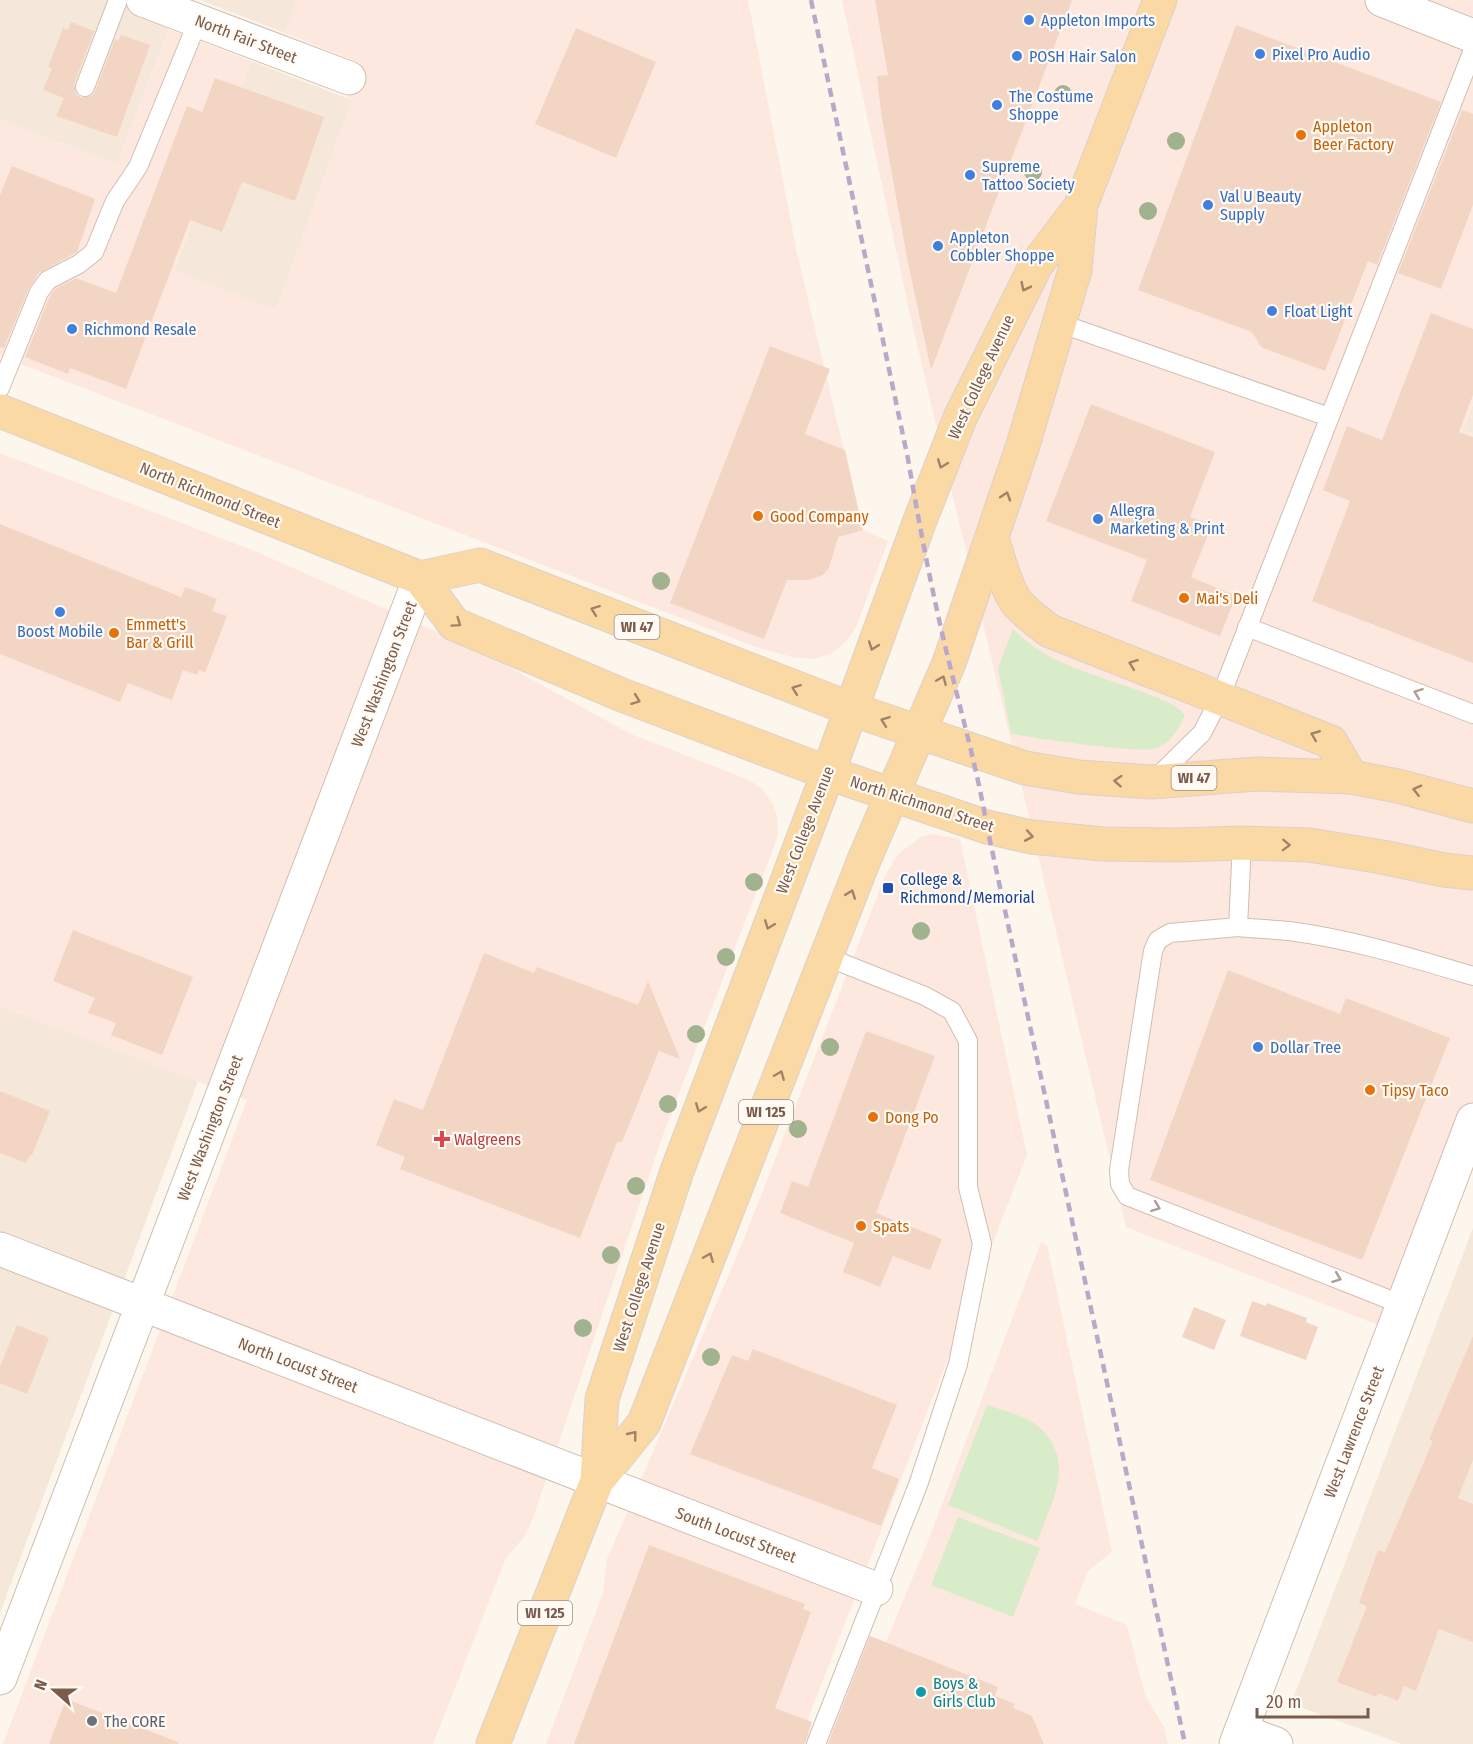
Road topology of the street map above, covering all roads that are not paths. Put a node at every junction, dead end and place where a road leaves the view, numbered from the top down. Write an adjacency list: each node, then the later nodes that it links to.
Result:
1 (118, 0): 9 (lane)
2 (143, 0): 5 (street, North Fair Street)
3 (1160, 0): 10 (main road, West College Avenue)
4 (1382, 0): 6 (street)
5 (198, 21): 8 (street, North Fair Street); 12 (lane)
6 (1473, 36)
7 (1473, 50): 14 (lane)
8 (349, 78)
9 (85, 87)
10 (1081, 205): 11 (main road, West College Avenue); 19 (main road, West College Avenue, one-way to 19)
11 (1059, 323): 14 (lane); 15 (main road, West College Avenue, one-way to 11)
12 (0, 388)
13 (0, 411): 16 (main road, North Richmond Street)
14 (1329, 417): 17 (lane)
15 (992, 538): 18 (main road, one-way to 15); 21 (main road, West College Avenue, one-way to 15)
16 (420, 578): 19 (main road, WI 47, one-way to 16); 22 (main road, North Richmond Street, one-way to 22); 34 (street, West Washington Street)
17 (1247, 627): 18 (lane); 20 (lane, one-way to 17)
18 (1221, 698): 23 (main road, one-way to 18); 24 (lane)
19 (851, 709): 21 (main road, WI 47, one-way to 19); 22 (main road, West College Avenue / WI 125)
20 (1473, 714)
21 (919, 734): 24 (main road, WI 47, one-way to 21); 25 (main road, West College Avenue / WI 125)
22 (828, 773): 25 (main road, North Richmond Street); 36 (main road, West College Avenue / WI 125, one-way to 36)
23 (1351, 777): 24 (main road, WI 47); 26 (main road, WI 47, one-way to 23)
24 (1151, 782)
25 (892, 796): 27 (main road, North Richmond Street, one-way to 27); 30 (main road, West College Avenue / WI 125, one-way to 25)
26 (1473, 806)
27 (1242, 843): 28 (main road, North Richmond Street, one-way to 28); 29 (lane)
28 (1473, 873)
29 (1238, 927): 31 (lane); 35 (lane, one-way to 35)
30 (827, 957): 36 (main road, West College Avenue / WI 125, one-way to 30); 37 (lane)
31 (1473, 976)
32 (1473, 1120): 35 (street, West Lawrence Street)
33 (0, 1249): 34 (street, North Locust Street)
34 (143, 1305): 36 (street, North Locust Street); 38 (street, West Washington Street)
35 (1403, 1305): 39 (street, West Lawrence Street)
36 (597, 1481): 37 (street, South Locust Street); 40 (main road, West College Avenue / WI 125)
37 (876, 1589): 41 (lane)
38 (0, 1678)
39 (1238, 1738): 42 (street)
40 (493, 1744)
41 (816, 1744)
42 (1276, 1744)

